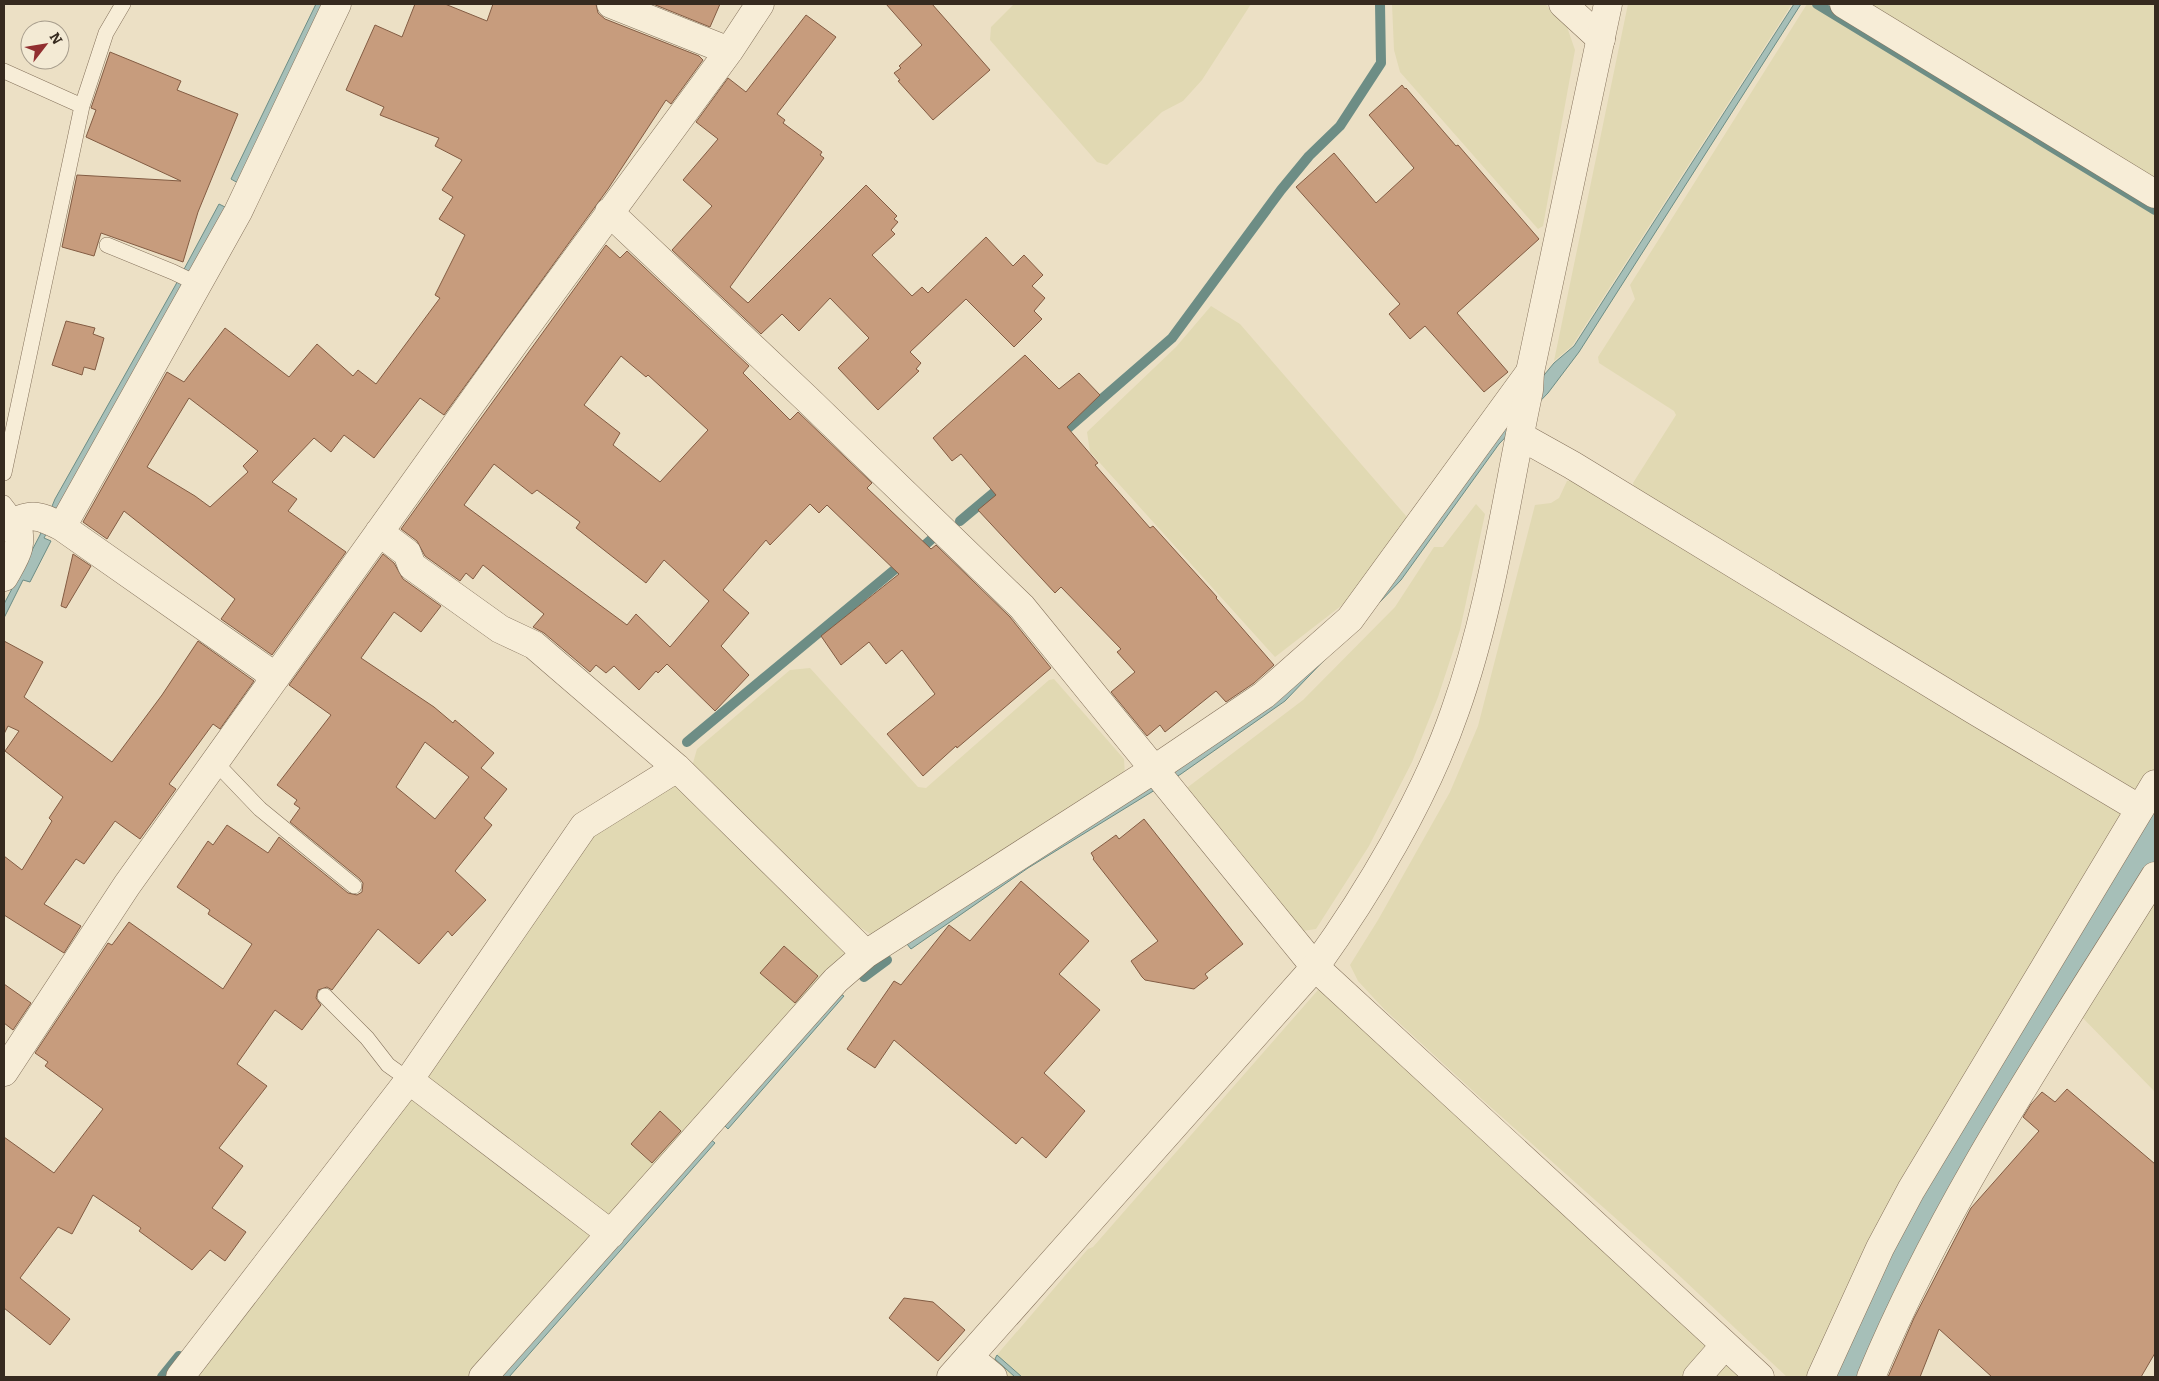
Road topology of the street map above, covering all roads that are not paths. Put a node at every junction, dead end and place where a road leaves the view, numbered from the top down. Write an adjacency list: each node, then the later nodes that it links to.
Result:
1 (124, 4): 11 (lane)
2 (337, 4): 15 (street)
3 (611, 4): 9 (street)
4 (760, 4): 9 (street)
5 (1563, 4): 8 (street)
6 (1608, 4): 8 (street)
7 (1844, 4): 12 (street)
8 (1601, 39): 16 (street)
9 (729, 51): 13 (street)
10 (4, 71): 11 (lane)
11 (82, 106): 18 (lane)
12 (2155, 194)
13 (609, 212): 20 (street); 25 (street)
14 (106, 245): 15 (lane)
15 (194, 282): 19 (street)
16 (1530, 381): 17 (street); 25 (street)
17 (1520, 431): 27 (street); 31 (street)
18 (4, 473)
19 (25, 518): 21 (street); 22 (street)
20 (379, 532): 22 (street); 24 (street)
21 (4, 577)
22 (276, 677): 23 (street)
23 (215, 762): 29 (lane); 33 (street)
24 (677, 768): 30 (street); 34 (street)
25 (1153, 770): 30 (street); 31 (street)
26 (2155, 784): 27 (street)
27 (2140, 809): 44 (street)
28 (2155, 876): 45 (street)
29 (354, 886)
30 (866, 954): 35 (street)
31 (1315, 967): 36 (street); 37 (street)
32 (325, 996): 34 (lane)
33 (4, 1072)
34 (410, 1080): 35 (street); 38 (street)
35 (611, 1234): 39 (street)
36 (1725, 1345): 42 (street); 43 (street)
37 (969, 1357): 40 (street); 41 (street)
38 (180, 1377)
39 (483, 1377)
40 (951, 1377)
41 (993, 1377)
42 (1697, 1377)
43 (1760, 1377)
44 (1821, 1377)
45 (1870, 1377)

